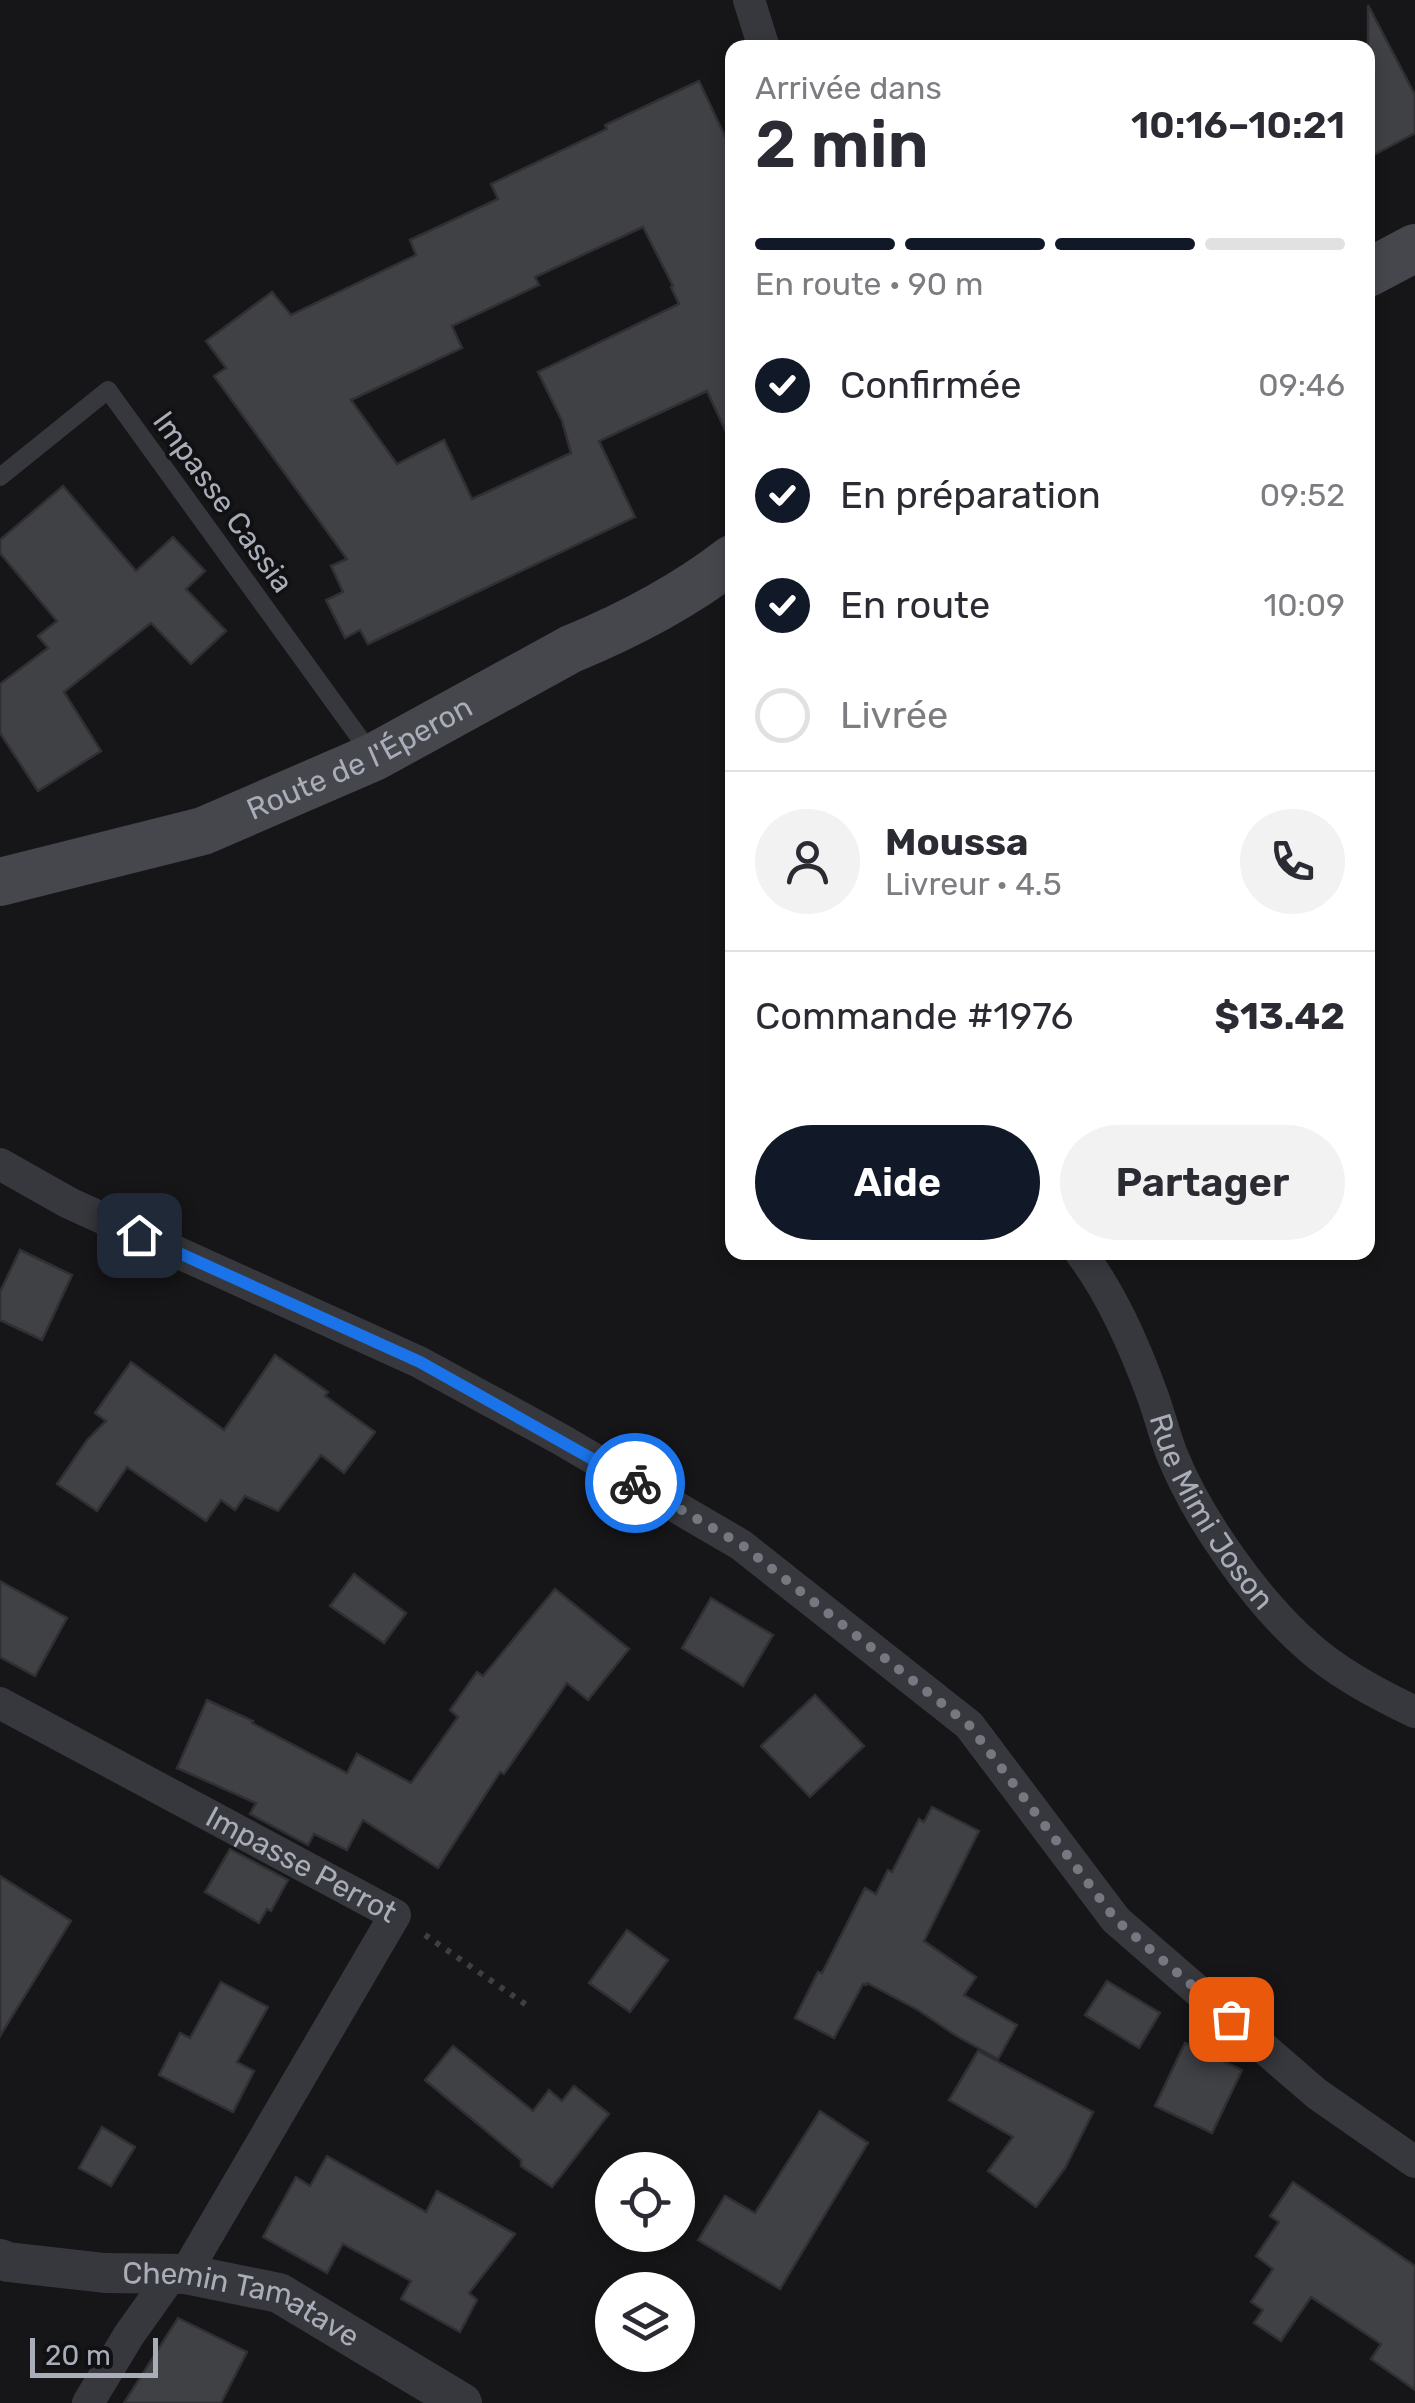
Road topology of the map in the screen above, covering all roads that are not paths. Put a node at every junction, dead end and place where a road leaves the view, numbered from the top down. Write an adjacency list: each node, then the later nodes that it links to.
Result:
1 (749, 0): 2 (street)
2 (762, 40)
3 (1415, 212): 4 (main road)
4 (1375, 232)
5 (1415, 248): 6 (main road)
6 (1375, 268)
7 (0, 477): 9 (lane, Impasse Cassia)
8 (722, 572): 9 (main road, Route de l'Éperon)
9 (374, 758): 10 (main road, Route de l'Éperon)
10 (0, 882)
11 (0, 1164): 15 (street)
12 (1085, 1260): 14 (street, Rue Mimi Joson)
13 (0, 1703): 17 (street, Impasse Perrot)
14 (1415, 1712)
15 (1415, 2162)
16 (0, 2259): 17 (street, Chemin Tamatave)
17 (179, 2274): 18 (street, Impasse Perrot); 19 (street, Chemin Tamatave)
18 (88, 2403)
19 (462, 2403)

